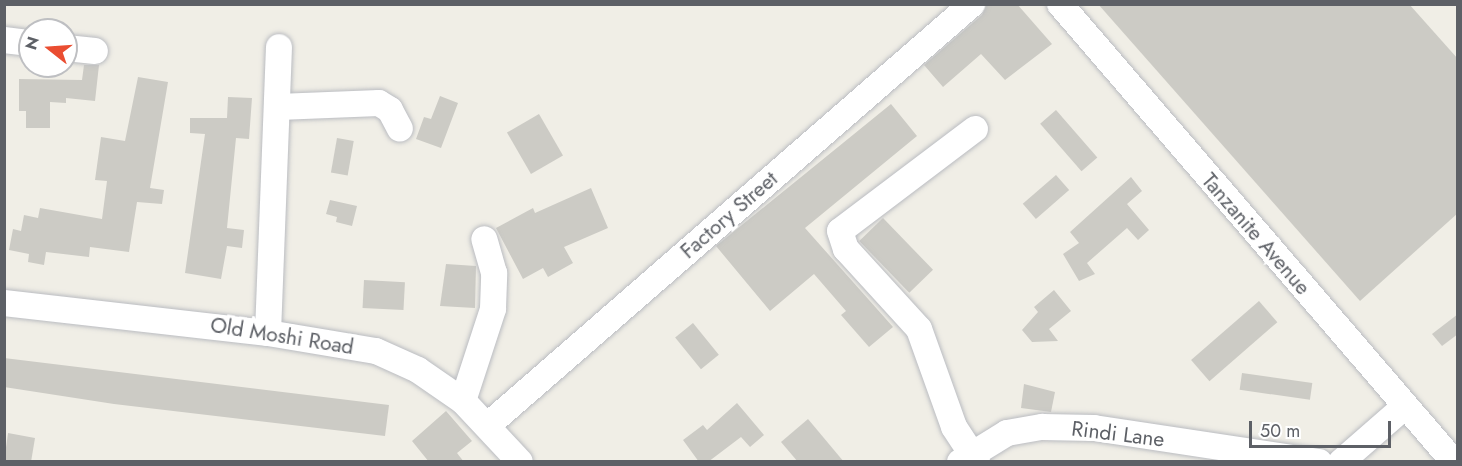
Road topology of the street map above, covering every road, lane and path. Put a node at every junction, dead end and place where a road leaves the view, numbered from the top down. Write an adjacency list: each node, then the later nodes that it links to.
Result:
1 (972, 4): 14 (street, Factory Street)
2 (1060, 4): 13 (street, Tanzanite Avenue)
3 (279, 47): 6 (street)
4 (78, 49): 5 (street)
5 (95, 51)
6 (278, 107): 7 (street); 11 (street)
7 (400, 129)
8 (975, 129): 15 (street)
9 (484, 239): 12 (street)
10 (4, 303): 11 (street, Old Moshi Road)
11 (268, 333): 12 (street, Old Moshi Road)
12 (463, 401): 14 (street, Old Moshi Road)
13 (1404, 407): 18 (street); 19 (street, Tanzanite Avenue)
14 (487, 426): 16 (street, Old Moshi Road)
15 (969, 459): 17 (street, Rindi Lane)
16 (520, 462)
17 (1319, 462)
18 (1341, 462)
19 (1454, 462)

